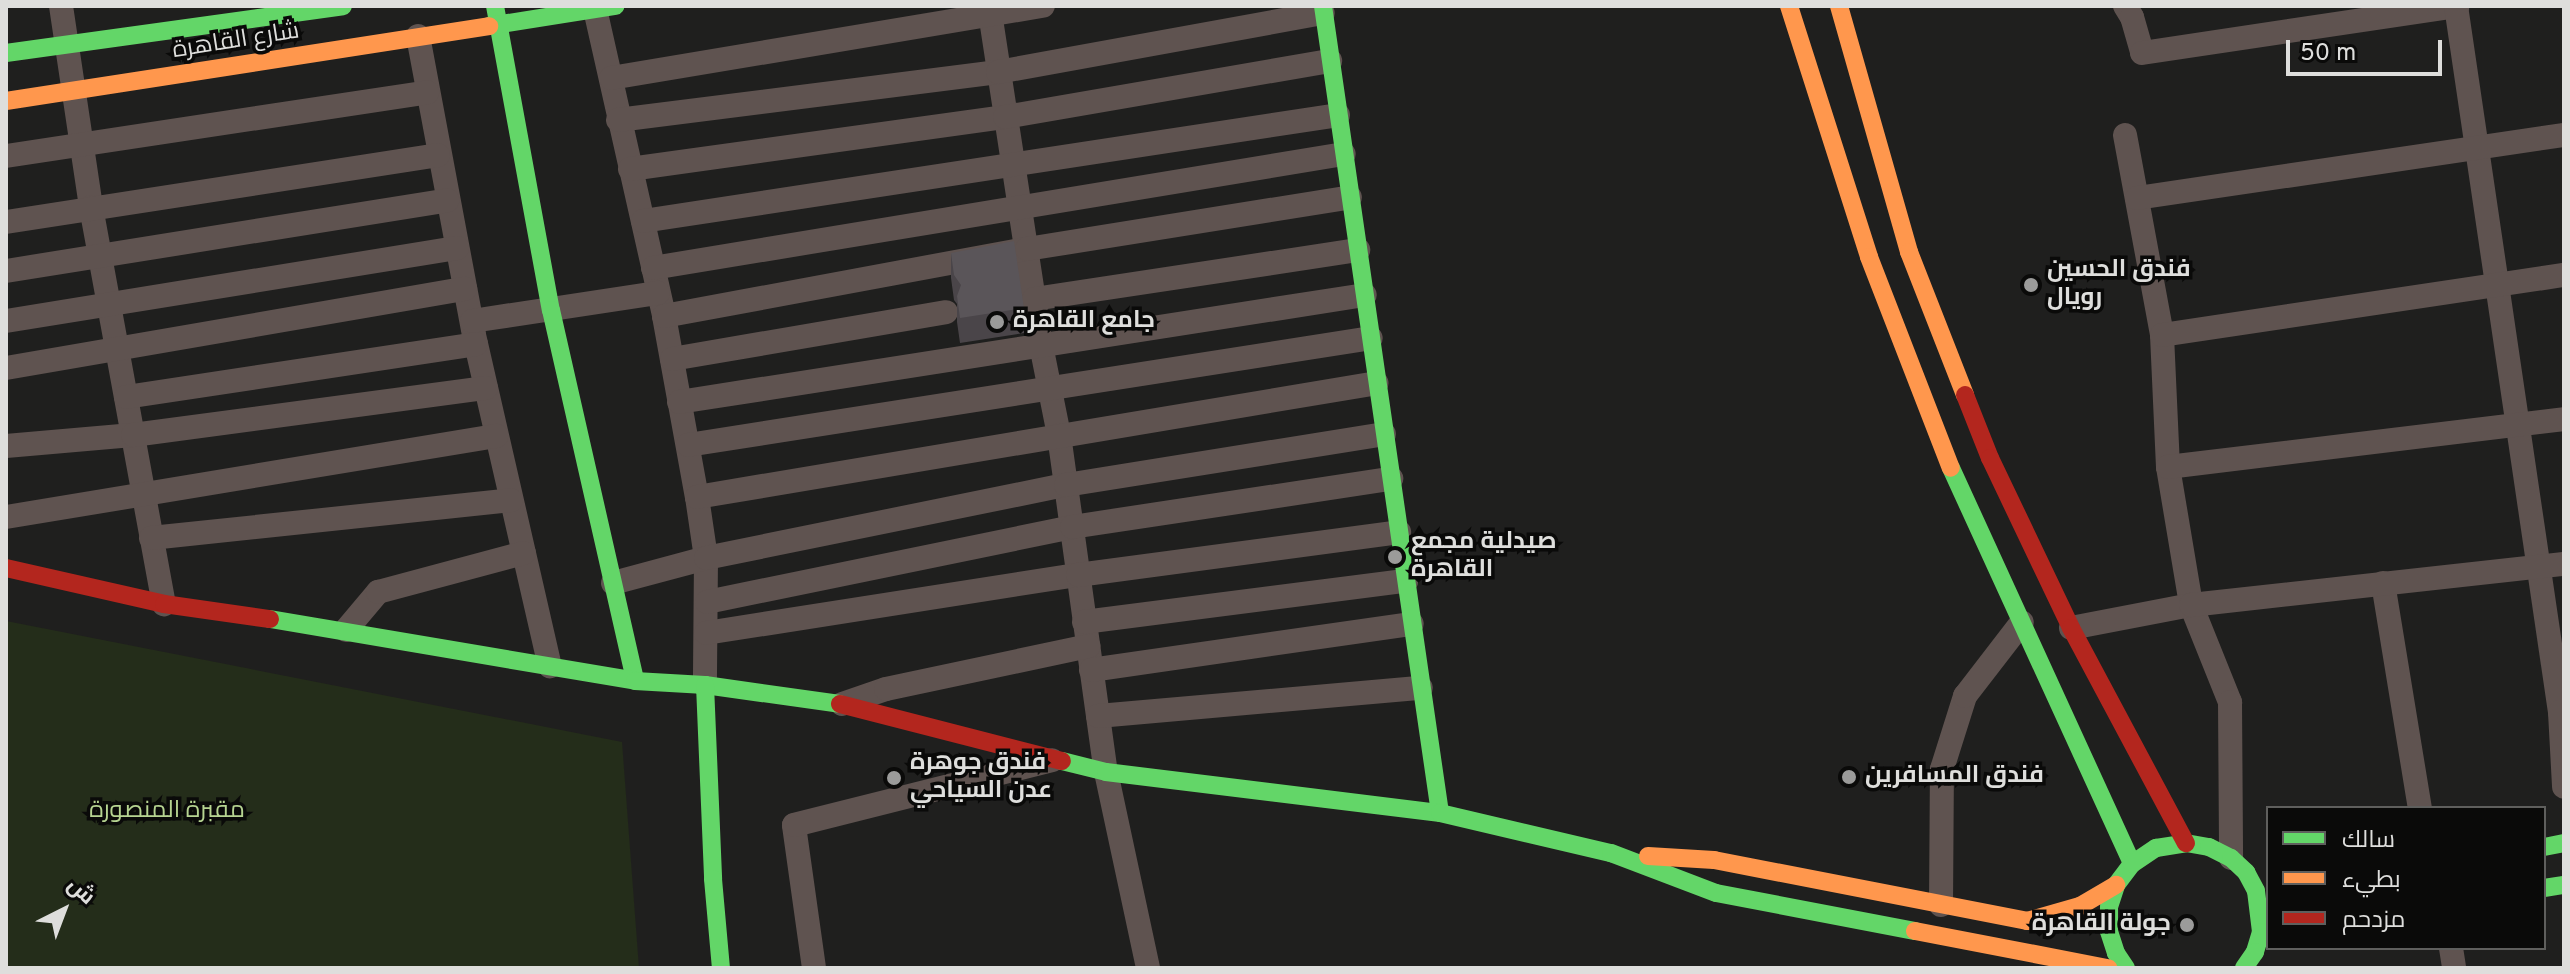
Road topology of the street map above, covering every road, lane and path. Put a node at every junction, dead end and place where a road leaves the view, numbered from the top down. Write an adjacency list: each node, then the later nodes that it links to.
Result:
1 (61, 6): 13 (street)
2 (343, 6): 13 (main road, شارع القاهرة)
3 (1043, 6): 9 (street)
4 (1789, 6): 98 (main road)
5 (1839, 6): 100 (main road)
6 (2125, 6): 7 (street)
7 (2457, 6): 27 (street)
8 (605, 8): 11 (main road, شارع القاهرة); 17 (street)
9 (989, 9): 16 (street); 17 (street)
10 (1323, 9): 15 (main road); 16 (street)
11 (496, 15): 12 (main road, شارع القاهرة); 53 (main road)
12 (418, 36): 18 (street); 19 (main road, شارع القاهرة)
13 (68, 44): 14 (main road, شارع القاهرة); 19 (street)
14 (6, 53)
15 (1330, 61): 21 (main road); 22 (street)
16 (998, 72): 22 (street); 23 (street)
17 (611, 78): 23 (street)
18 (427, 92): 26 (street); 29 (street)
19 (73, 93): 20 (main road, شارع القاهرة); 26 (street)
20 (6, 101)
21 (1338, 115): 28 (main road); 31 (street)
22 (1005, 117): 31 (street); 32 (street)
23 (618, 120): 32 (street)
24 (2125, 135): 34 (street)
25 (2564, 135): 27 (street)
26 (81, 145): 30 (street); 37 (street)
27 (2477, 150): 34 (street); 47 (street)
28 (1344, 154): 33 (main road); 36 (street)
29 (438, 155): 35 (street); 37 (street)
30 (6, 156)
31 (1012, 165): 36 (street); 38 (street)
32 (630, 169): 38 (street)
33 (1350, 197): 41 (street); 42 (main road)
34 (2137, 198): 57 (street)
35 (447, 200): 40 (street); 43 (street)
36 (1020, 206): 41 (street); 44 (street)
37 (91, 207): 39 (street); 43 (street)
38 (643, 221): 44 (street)
39 (6, 222)
40 (457, 248): 48 (street); 51 (street)
41 (1027, 249): 50 (street); 52 (street)
42 (1358, 250): 49 (main road); 50 (street)
43 (99, 253): 45 (street); 51 (street)
44 (653, 268): 52 (street)
45 (6, 271)
46 (2564, 275): 47 (street)
47 (2497, 287): 57 (street); 69 (street)
48 (465, 289): 56 (street); 60 (street)
49 (1365, 295): 58 (main road); 59 (street)
50 (1034, 299): 59 (street)
51 (108, 303): 55 (street); 60 (street)
52 (661, 305): 53 (street); 61 (street)
53 (551, 310): 56 (street); 93 (main road)
54 (946, 312): 61 (street)
55 (6, 321)
56 (474, 332): 64 (street); 66 (street)
57 (2162, 335): 76 (street)
58 (1371, 338): 63 (main road); 65 (street)
59 (1041, 345): 65 (street); 67 (street)
60 (116, 349): 62 (street); 66 (street)
61 (672, 359): 67 (street)
62 (6, 368)
63 (1377, 383): 70 (main road); 72 (street)
64 (486, 388): 71 (street); 73 (street)
65 (1050, 389): 72 (street); 74 (street)
66 (126, 397): 71 (street)
67 (679, 402): 74 (street)
68 (2564, 419): 69 (street)
69 (2518, 427): 76 (street); 90 (street)
70 (1384, 434): 77 (main road); 78 (street)
71 (133, 435): 75 (street); 79 (street)
72 (1059, 435): 78 (street); 80 (street)
73 (496, 436): 79 (street); 81 (street)
74 (688, 445): 80 (street)
75 (6, 446)
76 (2168, 467): 97 (street)
77 (1391, 479): 83 (street); 84 (main road)
78 (1066, 485): 83 (street); 87 (street)
79 (144, 496): 82 (street); 85 (street)
80 (697, 497): 87 (street)
81 (511, 500): 85 (street); 86 (street)
82 (6, 517)
83 (1072, 527): 91 (street); 95 (street)
84 (1399, 532): 91 (street); 92 (main road)
85 (151, 538): 96 (street)
86 (524, 553): 101 (street); 104 (street)
87 (706, 558): 93 (street); 95 (street)
88 (2564, 564): 90 (street)
89 (6, 568): 96 (main road)
90 (2539, 569): 94 (street); 110 (street)
91 (1078, 575): 102 (street); 103 (street)
92 (1406, 581): 99 (main road); 103 (street)
93 (613, 583): 106 (main road)
94 (2383, 583): 97 (street); 115 (street)
95 (707, 602): 102 (street)
96 (164, 604): 101 (main road)
97 (2191, 605): 100 (street); 119 (street)
98 (2022, 622): 120 (main road); 123 (street)
99 (1412, 624): 105 (street); 108 (main road)
100 (2071, 628): 117 (main road)
101 (346, 630): 104 (main road)
102 (706, 633): 107 (street)
103 (1086, 634): 105 (street); 109 (street)
104 (550, 666): 106 (main road)
105 (1091, 670): 111 (street)
106 (635, 681): 107 (main road)
107 (705, 685): 109 (main road); 126 (main road)
108 (1421, 688): 111 (street); 116 (main road)
109 (842, 704): 112 (main road)
110 (2562, 712): 114 (street)
111 (1098, 716): 113 (street)
112 (1056, 759): 113 (main road); 127 (street)
113 (1106, 772): 116 (main road); 128 (street)
114 (2564, 787)
115 (2420, 806)
116 (1440, 813): 118 (main road)
117 (2186, 843): 119 (main road); 120 (main road)
118 (1611, 853): 123 (main road); 125 (main road)
119 (2231, 858): 121 (main road); 124 (main road)
120 (2132, 864): 122 (main road)
121 (2266, 870)
122 (2116, 885): 123 (main road); 131 (main road)
123 (1941, 905)
124 (2262, 949): 132 (main road)
125 (2026, 951): 129 (main road); 130 (main road)
126 (721, 968)
127 (814, 968)
128 (1148, 968)
129 (2050, 968)
130 (2108, 968)
131 (2126, 968)
132 (2244, 968)

